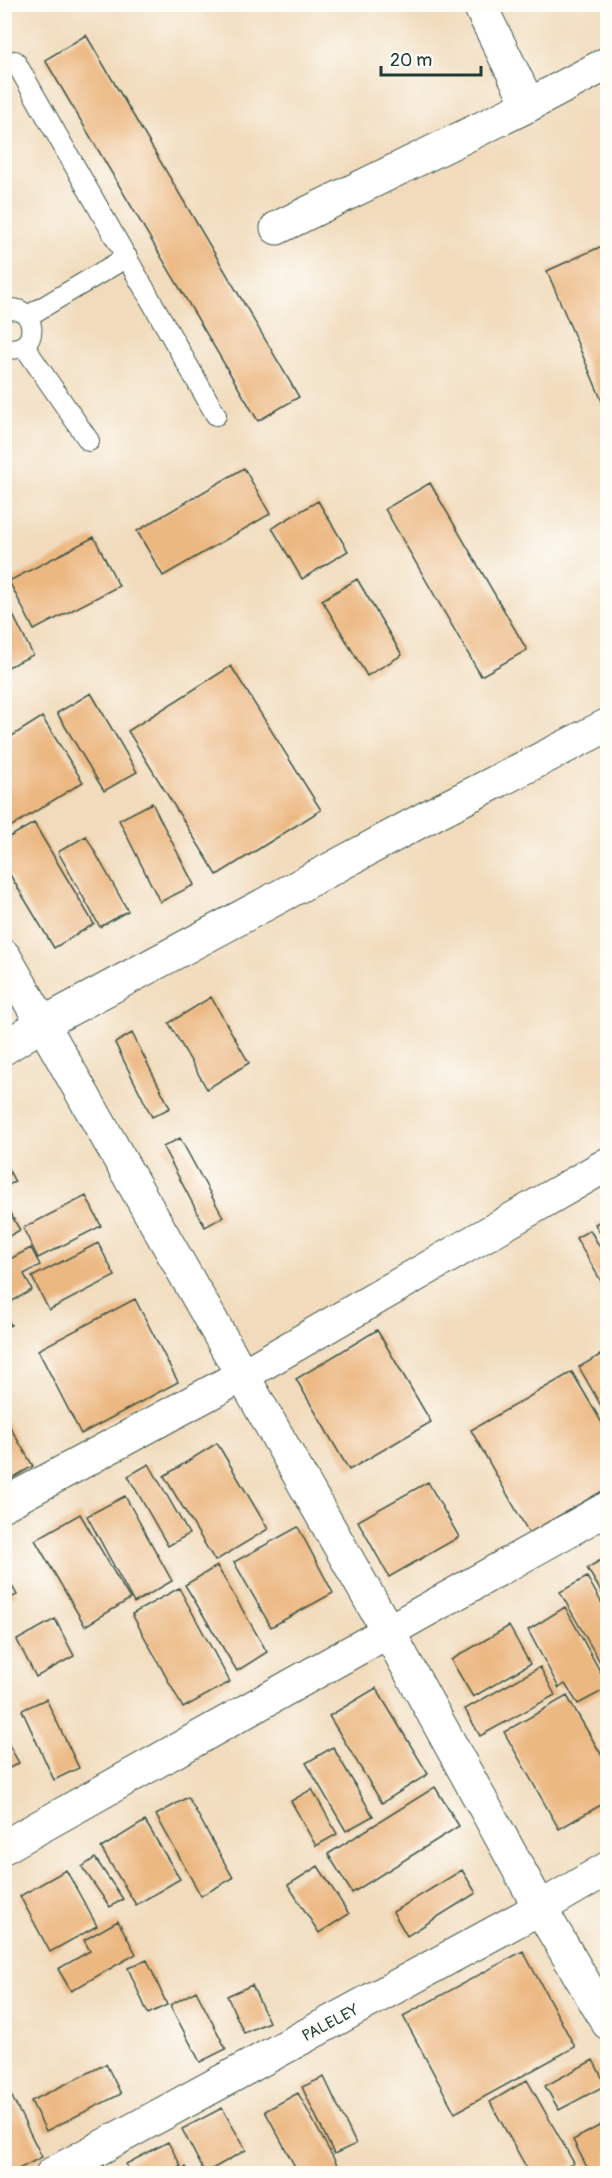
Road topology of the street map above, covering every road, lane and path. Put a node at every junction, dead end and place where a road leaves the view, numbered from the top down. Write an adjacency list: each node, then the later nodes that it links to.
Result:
1 (479, 4): 4 (street)
2 (15, 61): 6 (lane)
3 (608, 63): 4 (street)
4 (529, 105): 5 (street)
5 (277, 228)
6 (127, 257): 8 (lane); 10 (lane)
7 (4, 311): 8 (lane)
8 (28, 316): 9 (lane)
9 (14, 347): 11 (lane)
10 (216, 415)
11 (89, 441)
12 (608, 725): 14 (street)
13 (4, 956): 14 (street)
14 (42, 1024): 15 (street); 17 (street)
15 (4, 1048)
16 (608, 1164): 17 (street)
17 (243, 1376): 18 (street); 20 (street)
18 (4, 1504)
19 (608, 1508): 20 (street)
20 (388, 1631): 21 (street); 23 (street)
21 (4, 1847)
22 (608, 1868): 23 (street, PALELEY)
23 (540, 1908): 24 (street); 25 (street, PALELEY)
24 (608, 2023)
25 (52, 2174)

